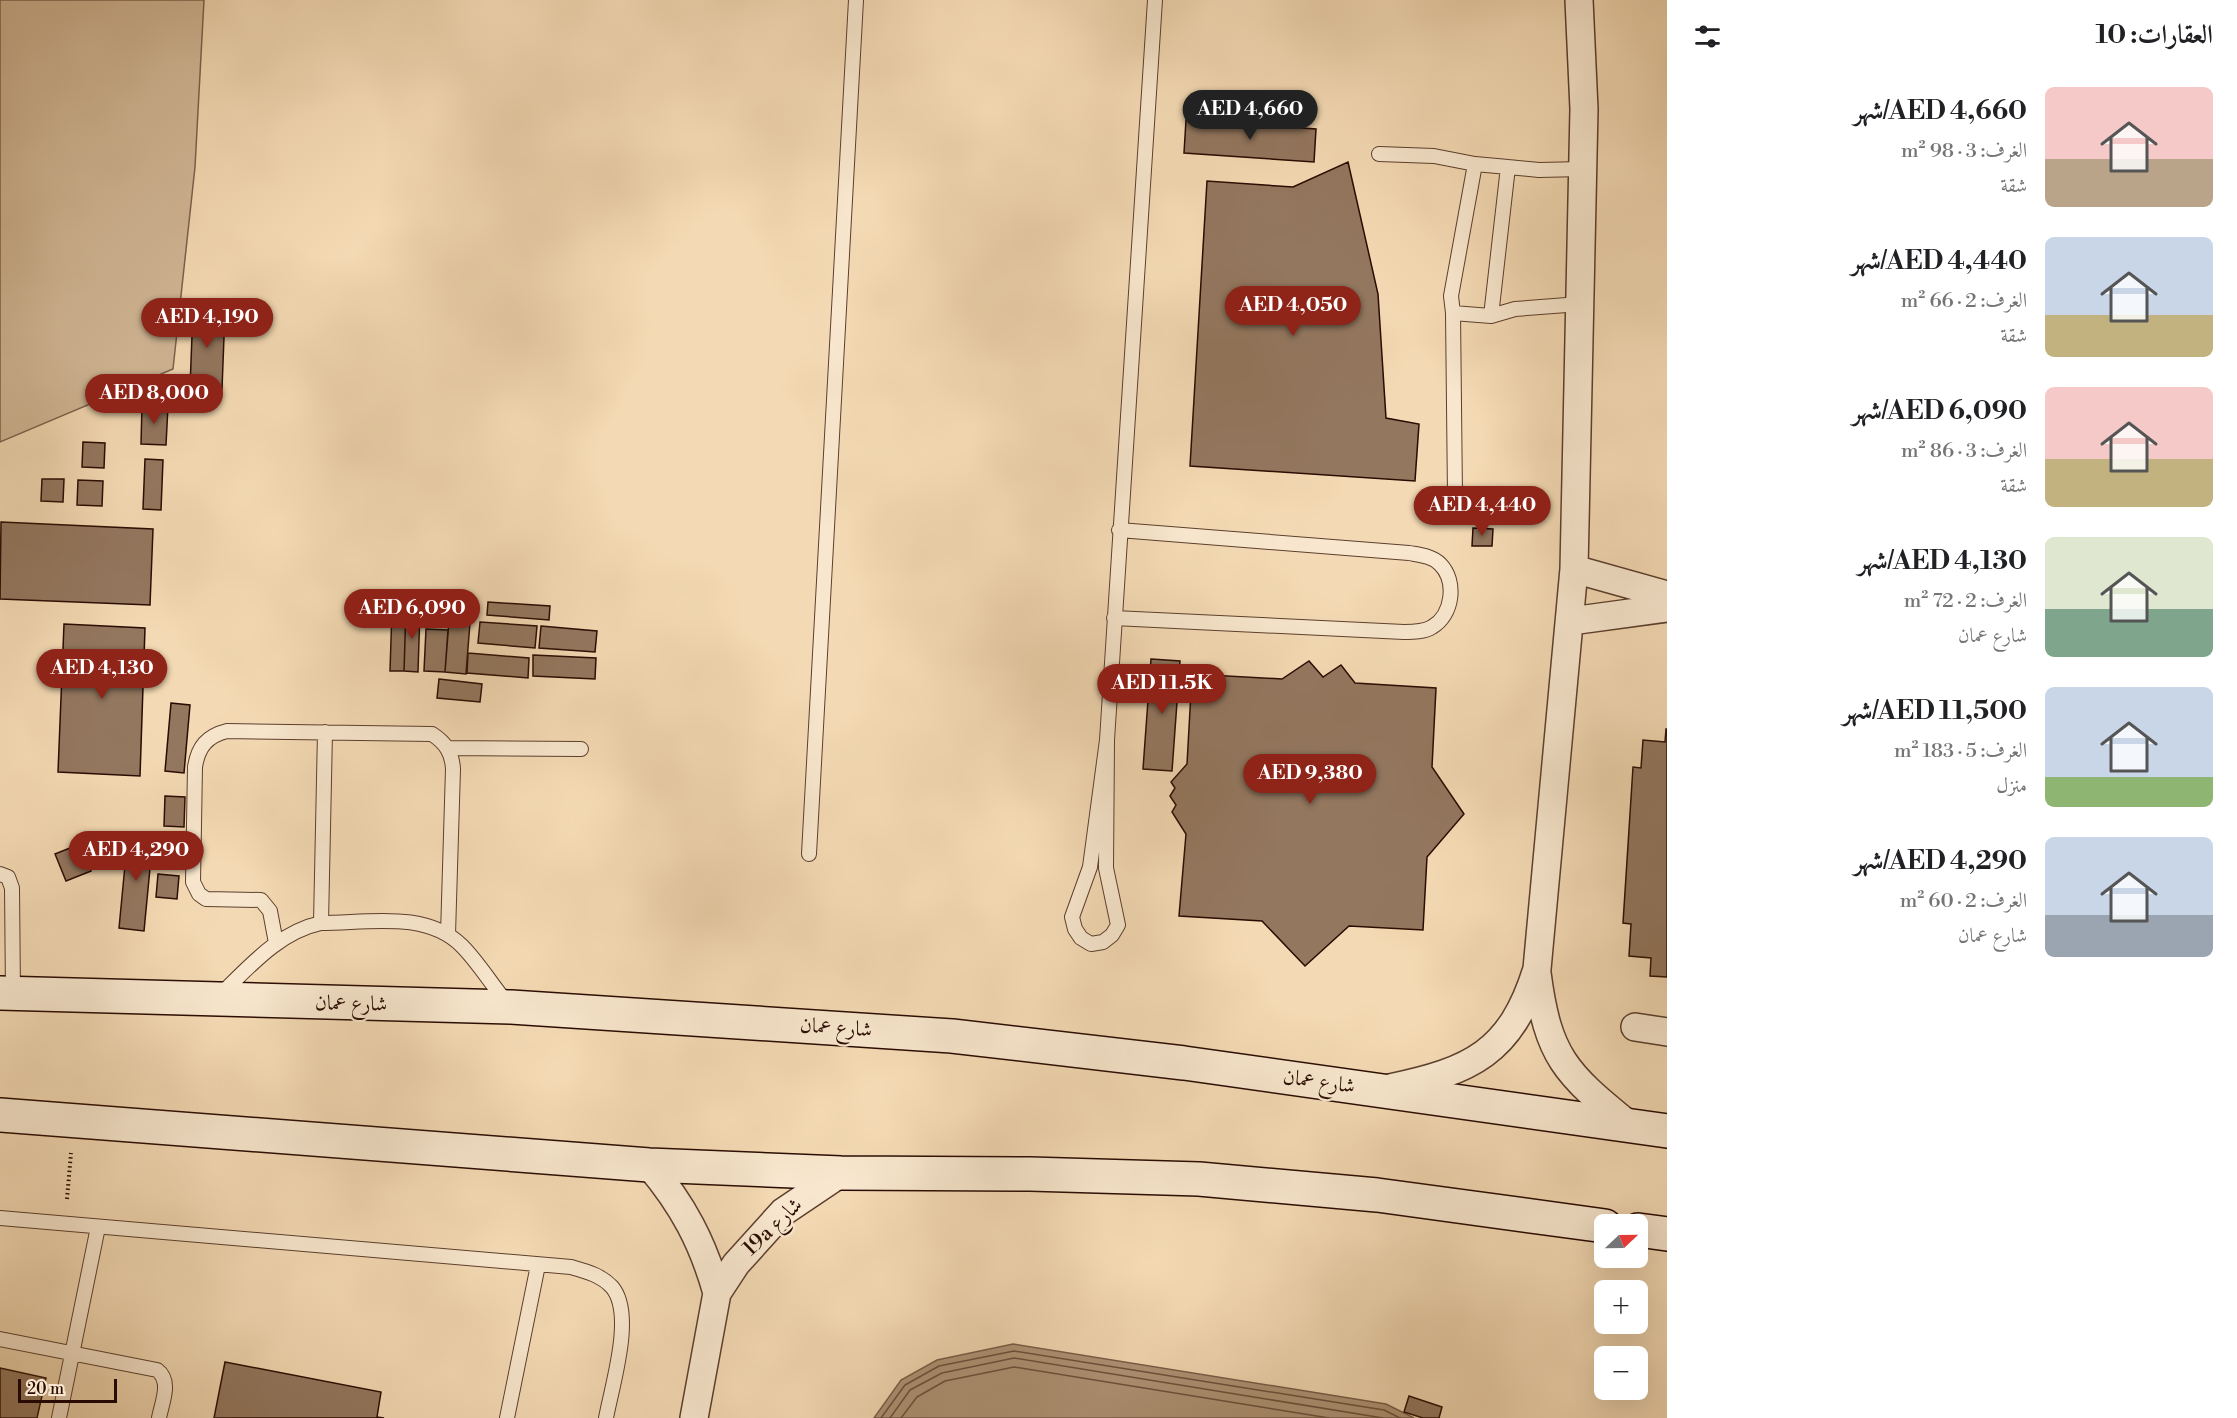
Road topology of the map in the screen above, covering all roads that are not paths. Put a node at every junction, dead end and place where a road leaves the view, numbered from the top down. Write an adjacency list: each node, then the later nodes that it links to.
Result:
1 (856, 0): 22 (lane)
2 (1155, 0): 12 (lane)
3 (1578, 0): 7 (street)
4 (1379, 154): 5 (lane)
5 (1475, 164): 6 (lane); 9 (lane)
6 (1508, 167): 7 (lane); 10 (lane)
7 (1583, 169): 8 (street)
8 (1580, 304): 10 (lane); 13 (street)
9 (1453, 313): 10 (lane); 11 (lane)
10 (1491, 316)
11 (1455, 497)
12 (1119, 530): 16 (lane); 16 (lane)
13 (1574, 569): 14 (street); 17 (street)
14 (1667, 595)
15 (1667, 608): 17 (street)
16 (1114, 618): 19 (lane)
17 (1571, 621): 27 (street)
18 (325, 732): 20 (lane); 24 (lane); 26 (lane)
19 (1107, 740): 19 (lane)
20 (448, 748): 21 (lane); 25 (lane)
21 (581, 749)
22 (810, 854)
23 (0, 874): 28 (lane)
24 (321, 923): 25 (lane); 26 (lane)
25 (448, 934): 30 (lane)
26 (276, 943): 29 (lane)
27 (1537, 969): 33 (street); 35 (street)
28 (7, 994): 29 (street, شارع عمان)
29 (214, 1001): 30 (street, شارع عمان)
30 (511, 1007): 33 (street, شارع عمان)
31 (1635, 1027): 32 (street)
32 (1667, 1032)
33 (1380, 1090): 35 (street, شارع عمان)
34 (0, 1115): 37 (street)
35 (1629, 1125): 36 (street, شارع عمان)
36 (1667, 1131)
37 (650, 1165): 38 (street); 45 (street, 19a شارع)
38 (841, 1173): 40 (street); 45 (street, 19a شارع)
39 (0, 1218): 41 (lane)
40 (1594, 1225)
41 (98, 1227): 44 (lane); 47 (lane)
42 (1648, 1231): 43 (street)
43 (1667, 1234)
44 (538, 1265): 50 (lane); 51 (lane)
45 (717, 1293): 52 (street, 19a شارع)
46 (0, 1339): 47 (lane)
47 (72, 1353): 48 (lane); 49 (lane)
48 (59, 1418)
49 (159, 1418)
50 (507, 1418)
51 (606, 1418)
52 (694, 1418)

